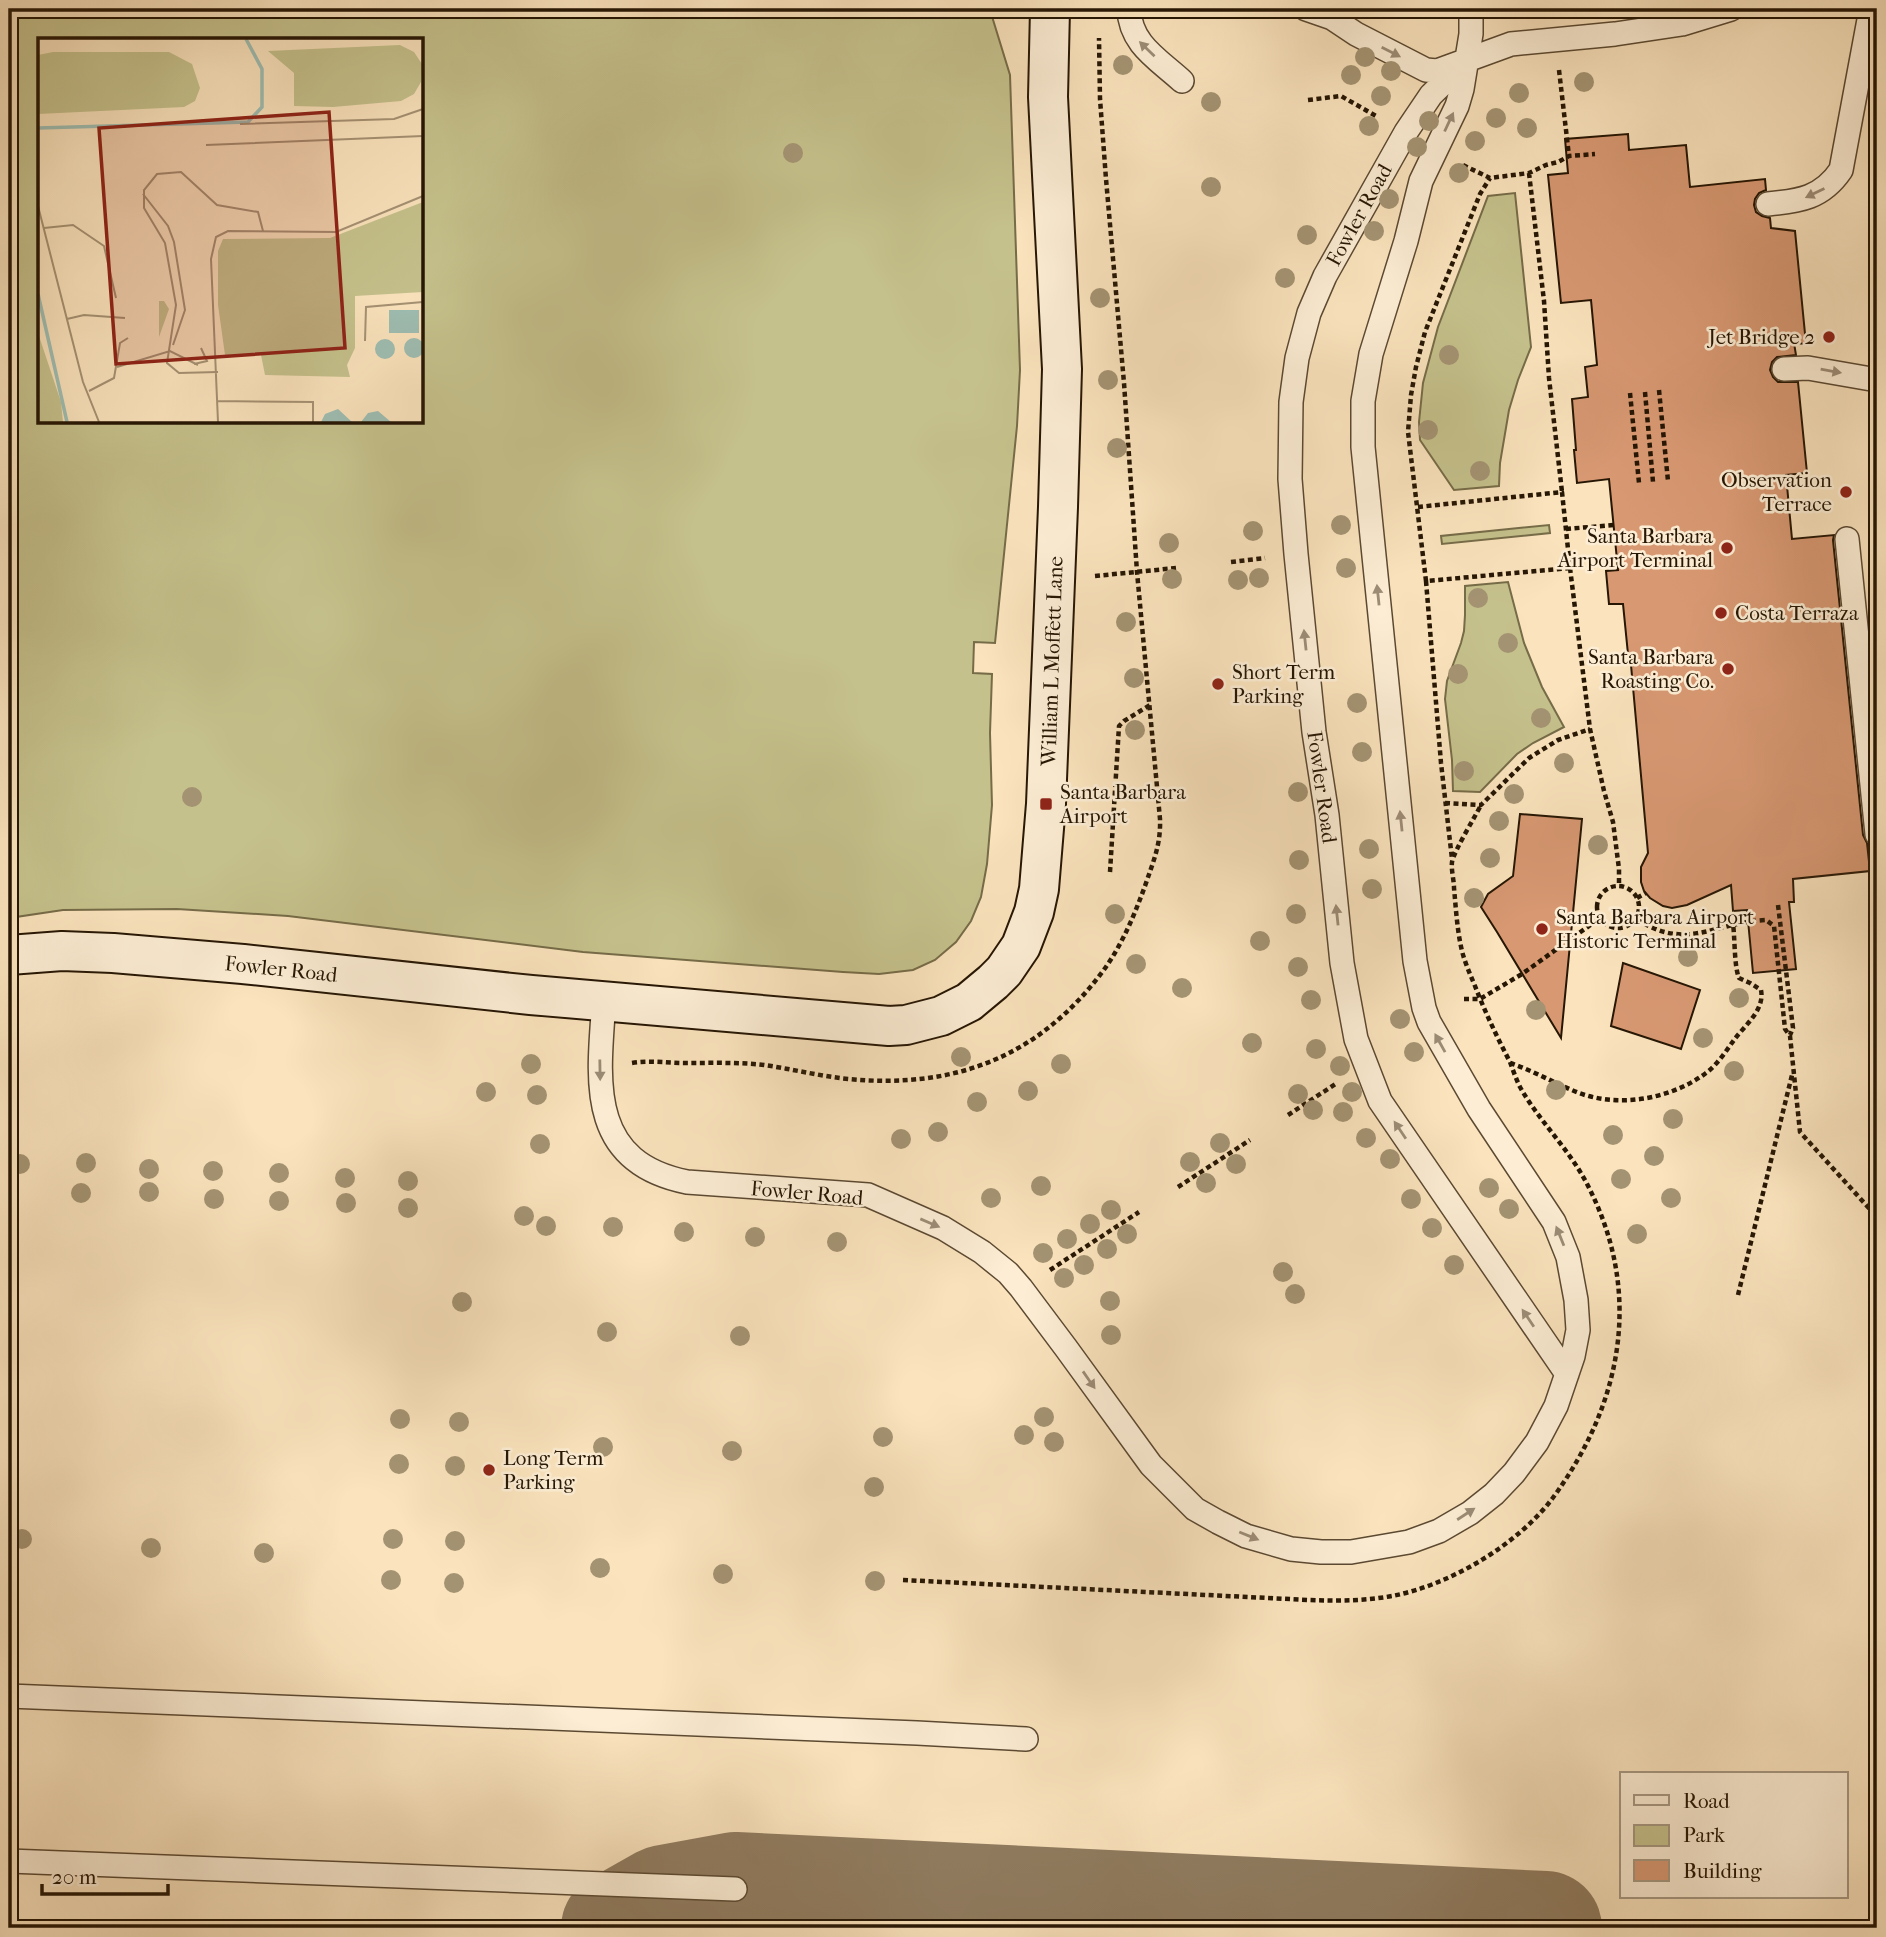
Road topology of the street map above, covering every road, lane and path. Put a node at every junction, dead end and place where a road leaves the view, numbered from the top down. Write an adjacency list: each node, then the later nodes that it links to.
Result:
1 (1050, 9): 57 (street, William L Moffett Lane)
2 (1129, 9): 10 (lane, one-way to 2)
3 (1306, 9): 7 (lane)
4 (1471, 9): 9 (lane, Fowler Road)
5 (1731, 9): 9 (lane)
6 (1871, 9): 18 (lane, one-way to 18)
7 (1329, 13): 9 (lane, one-way to 9)
8 (1558, 58): 14 (path)
9 (1467, 60): 70 (lane, Fowler Road, one-way to 9); 70 (lane, Fowler Road, one-way to 9)
10 (1182, 81)
11 (1308, 100): 12 (path)
12 (1376, 116)
13 (1595, 154): 14 (path)
14 (1569, 156): 16 (path)
15 (1460, 163): 17 (path)
16 (1530, 173): 17 (path); 27 (path)
17 (1490, 178): 28 (path)
18 (1768, 204)
19 (1784, 369): 20 (lane, one-way to 20)
20 (1877, 380)
21 (1659, 390): 24 (path)
22 (1644, 392): 25 (path)
23 (1630, 393): 26 (path)
24 (1668, 481)
25 (1653, 482)
26 (1639, 484)
27 (1562, 492): 28 (path); 30 (path)
28 (1418, 507): 32 (path)
29 (1614, 525): 30 (path)
30 (1566, 529): 37 (path)
31 (1847, 540): 44 (lane)
32 (1422, 543): 33 (path); 39 (path)
33 (1409, 544)
34 (1268, 557): 35 (path)
35 (1231, 562)
36 (1176, 568): 38 (path)
37 (1570, 568): 39 (path); 41 (path)
38 (1119, 573)
39 (1426, 581): 42 (path)
40 (1150, 705): 46 (path)
41 (1590, 729): 43 (path); 47 (path)
42 (1445, 803): 43 (path); 45 (path)
43 (1481, 805): 45 (path)
44 (1877, 834)
45 (1452, 860): 56 (path)
46 (1110, 872)
47 (1619, 886): 49 (path); 51 (path)
48 (1646, 892): 49 (path)
49 (1637, 898): 52 (path)
50 (1778, 905): 58 (path)
51 (1600, 918): 52 (path); 56 (path)
52 (1637, 919): 53 (path)
53 (1733, 924): 58 (path); 59 (path)
54 (9, 955): 57 (street, Fowler Road)
55 (1464, 999): 56 (path)
56 (1480, 999): 59 (path)
57 (604, 1002): 70 (lane, Fowler Road, one-way to 70)
58 (1790, 1036): 60 (path)
59 (1510, 1063): 69 (path)
60 (1793, 1070): 66 (path); 68 (path)
61 (1343, 1079): 62 (path)
62 (1288, 1115)
63 (1250, 1140): 64 (path)
64 (1178, 1187)
65 (1139, 1212): 67 (path)
66 (1877, 1217)
67 (1043, 1274)
68 (1738, 1295)
69 (1619, 1336)
70 (1567, 1374)
71 (9, 1696): 72 (lane)
72 (1026, 1739)
73 (9, 1861): 74 (lane)
74 (735, 1889)

